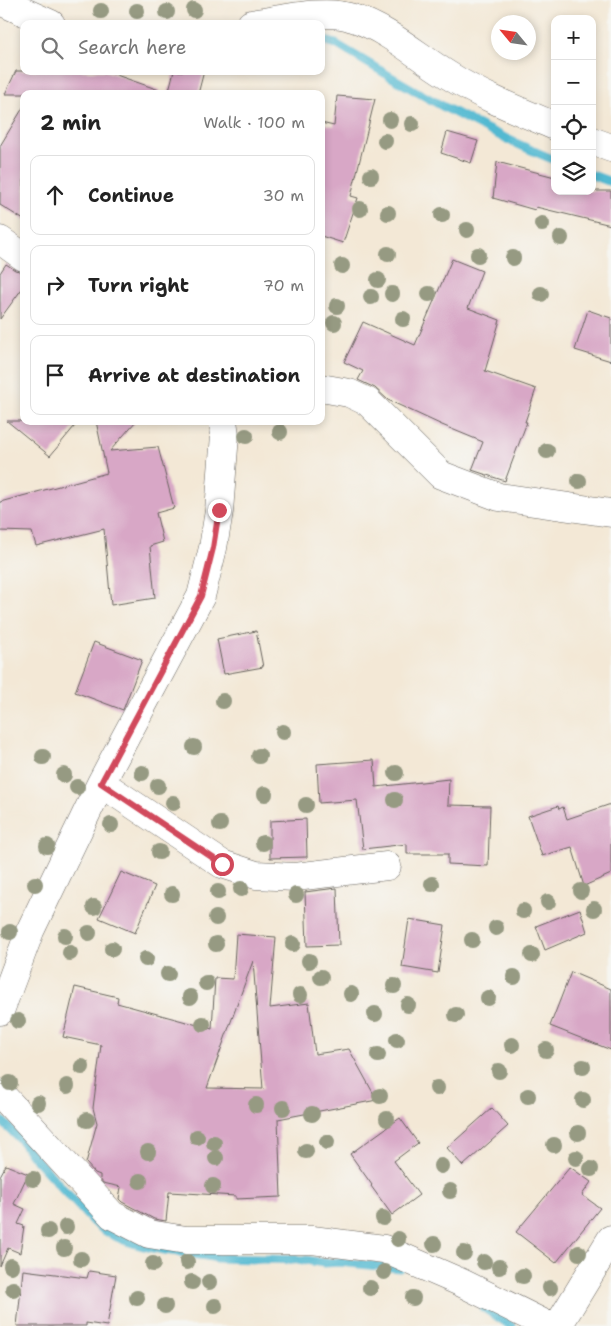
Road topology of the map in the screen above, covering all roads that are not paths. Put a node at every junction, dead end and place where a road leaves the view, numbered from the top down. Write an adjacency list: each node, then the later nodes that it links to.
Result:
1 (0, 1): 2 (street)
2 (43, 20)
3 (279, 20): 4 (street)
4 (551, 124)
5 (596, 142): 6 (street)
6 (611, 148)
7 (0, 240): 8 (street)
8 (20, 254)
9 (325, 389): 11 (street)
10 (224, 425): 12 (street)
11 (611, 514)
12 (101, 783): 13 (street); 14 (street)
13 (387, 866)
14 (0, 1011)
15 (0, 1093): 17 (street)
16 (611, 1239): 18 (street)
17 (549, 1326)
18 (558, 1326)

